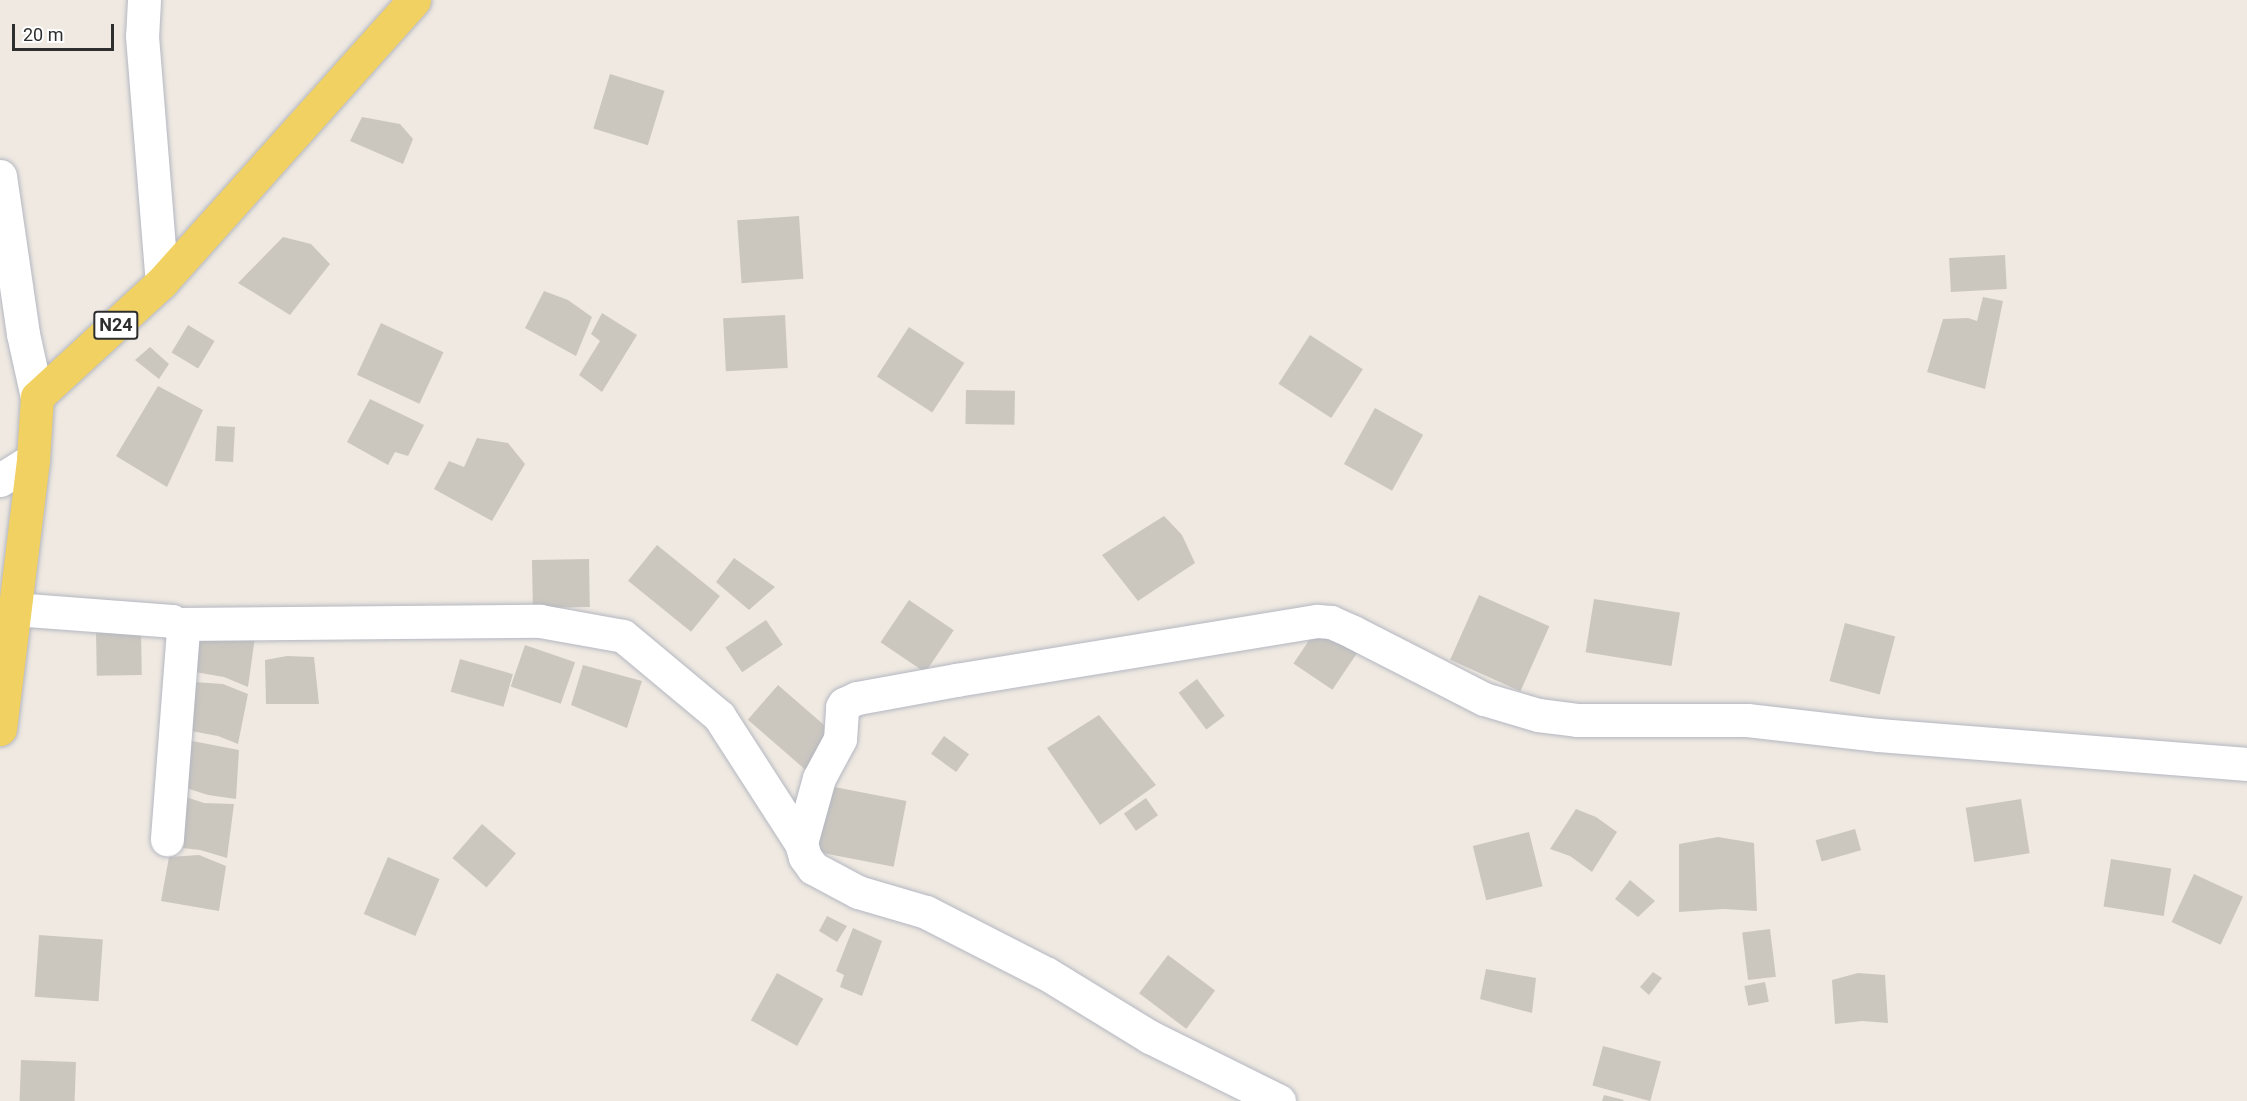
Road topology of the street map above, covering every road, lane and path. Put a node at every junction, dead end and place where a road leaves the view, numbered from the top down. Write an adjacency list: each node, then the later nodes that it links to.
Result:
1 (144, 0): 4 (street)
2 (414, 0): 4 (main road, N24)
3 (0, 176): 5 (street)
4 (162, 282): 5 (main road, N24)
5 (38, 398): 6 (main road)
6 (33, 459): 7 (street); 8 (main road)
7 (0, 480)
8 (14, 609): 9 (street); 10 (main road)
9 (179, 624): 12 (street); 13 (street)
10 (0, 729)
11 (2247, 764): 13 (street)
12 (167, 839)
13 (801, 843): 14 (street)
14 (1279, 1101)

